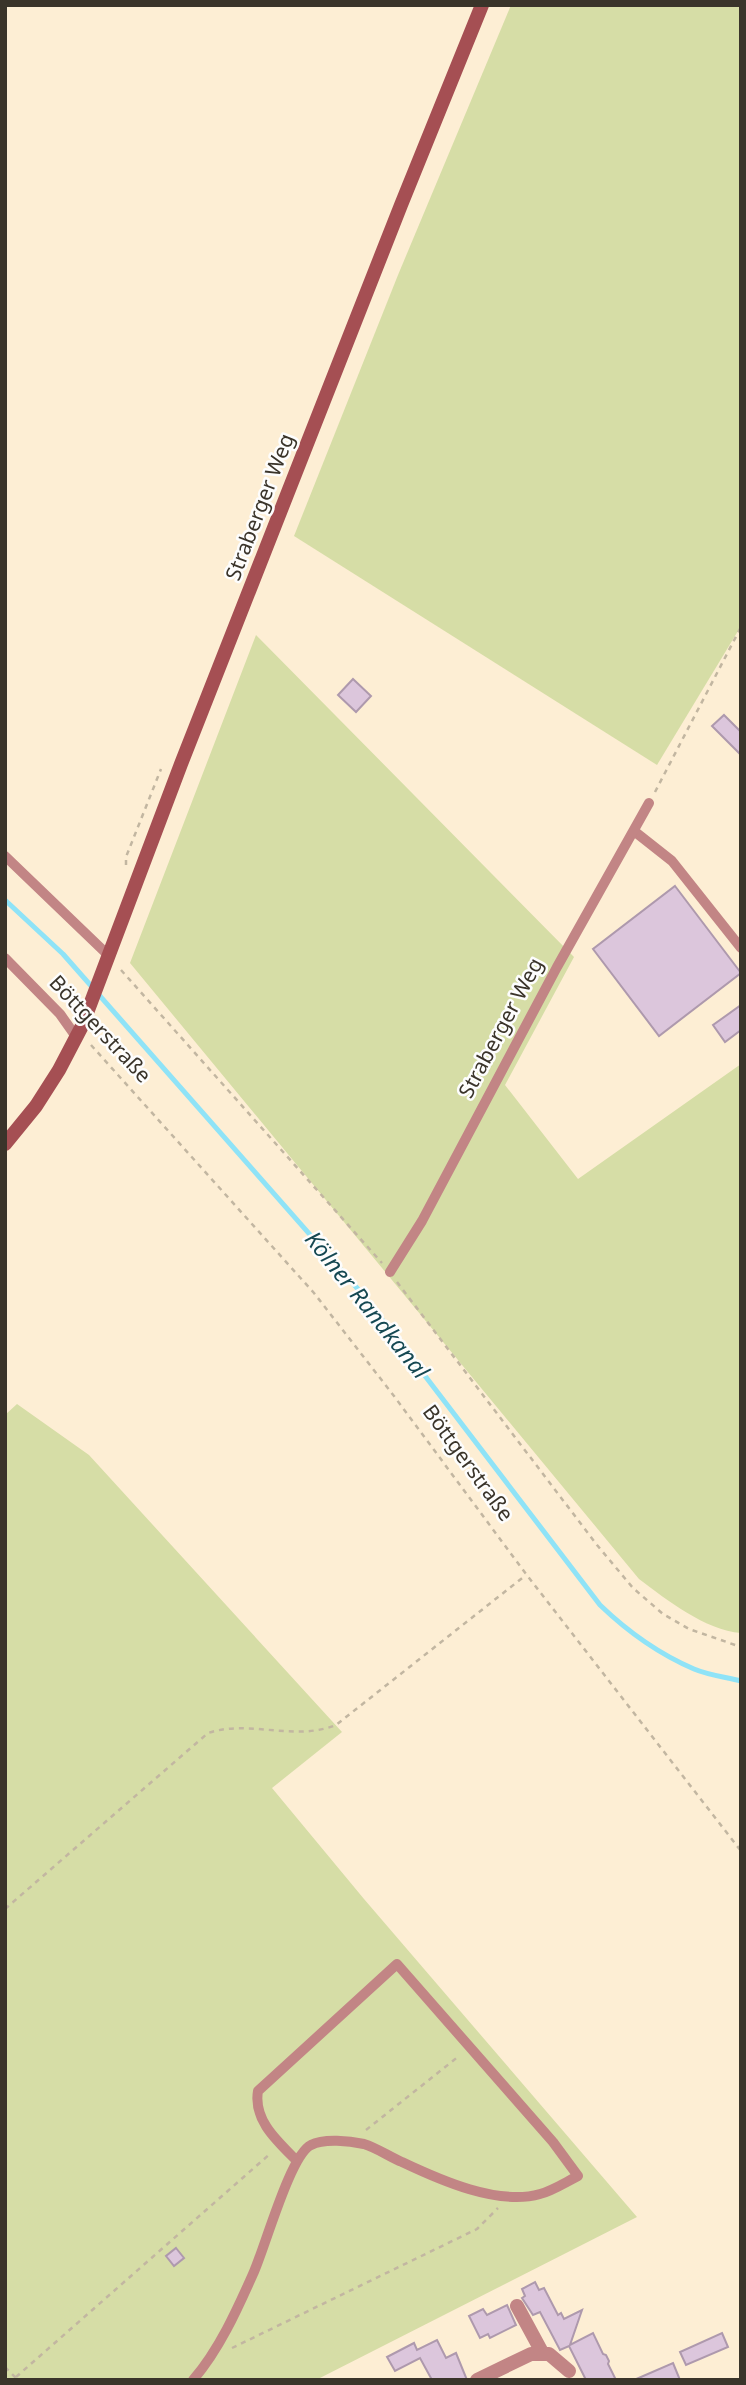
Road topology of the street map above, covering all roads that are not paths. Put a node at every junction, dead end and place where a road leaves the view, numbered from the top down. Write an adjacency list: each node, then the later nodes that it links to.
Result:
1 (482, 5): 7 (main road, Straberger Weg)
2 (649, 803): 3 (lane, Straberger Weg)
3 (634, 831): 5 (lane); 10 (lane, Straberger Weg)
4 (5, 856): 7 (lane)
5 (741, 948)
6 (5, 958): 8 (lane, Böttgerstraße)
7 (107, 960): 8 (main road, Straberger Weg)
8 (79, 1032): 9 (main road, Straberger Weg)
9 (5, 1144)
10 (390, 1272)
11 (296, 2161): 11 (lane); 15 (lane)
12 (517, 2306): 13 (street)
13 (544, 2354): 14 (street); 16 (street)
14 (569, 2371)
15 (193, 2380)
16 (477, 2380)

